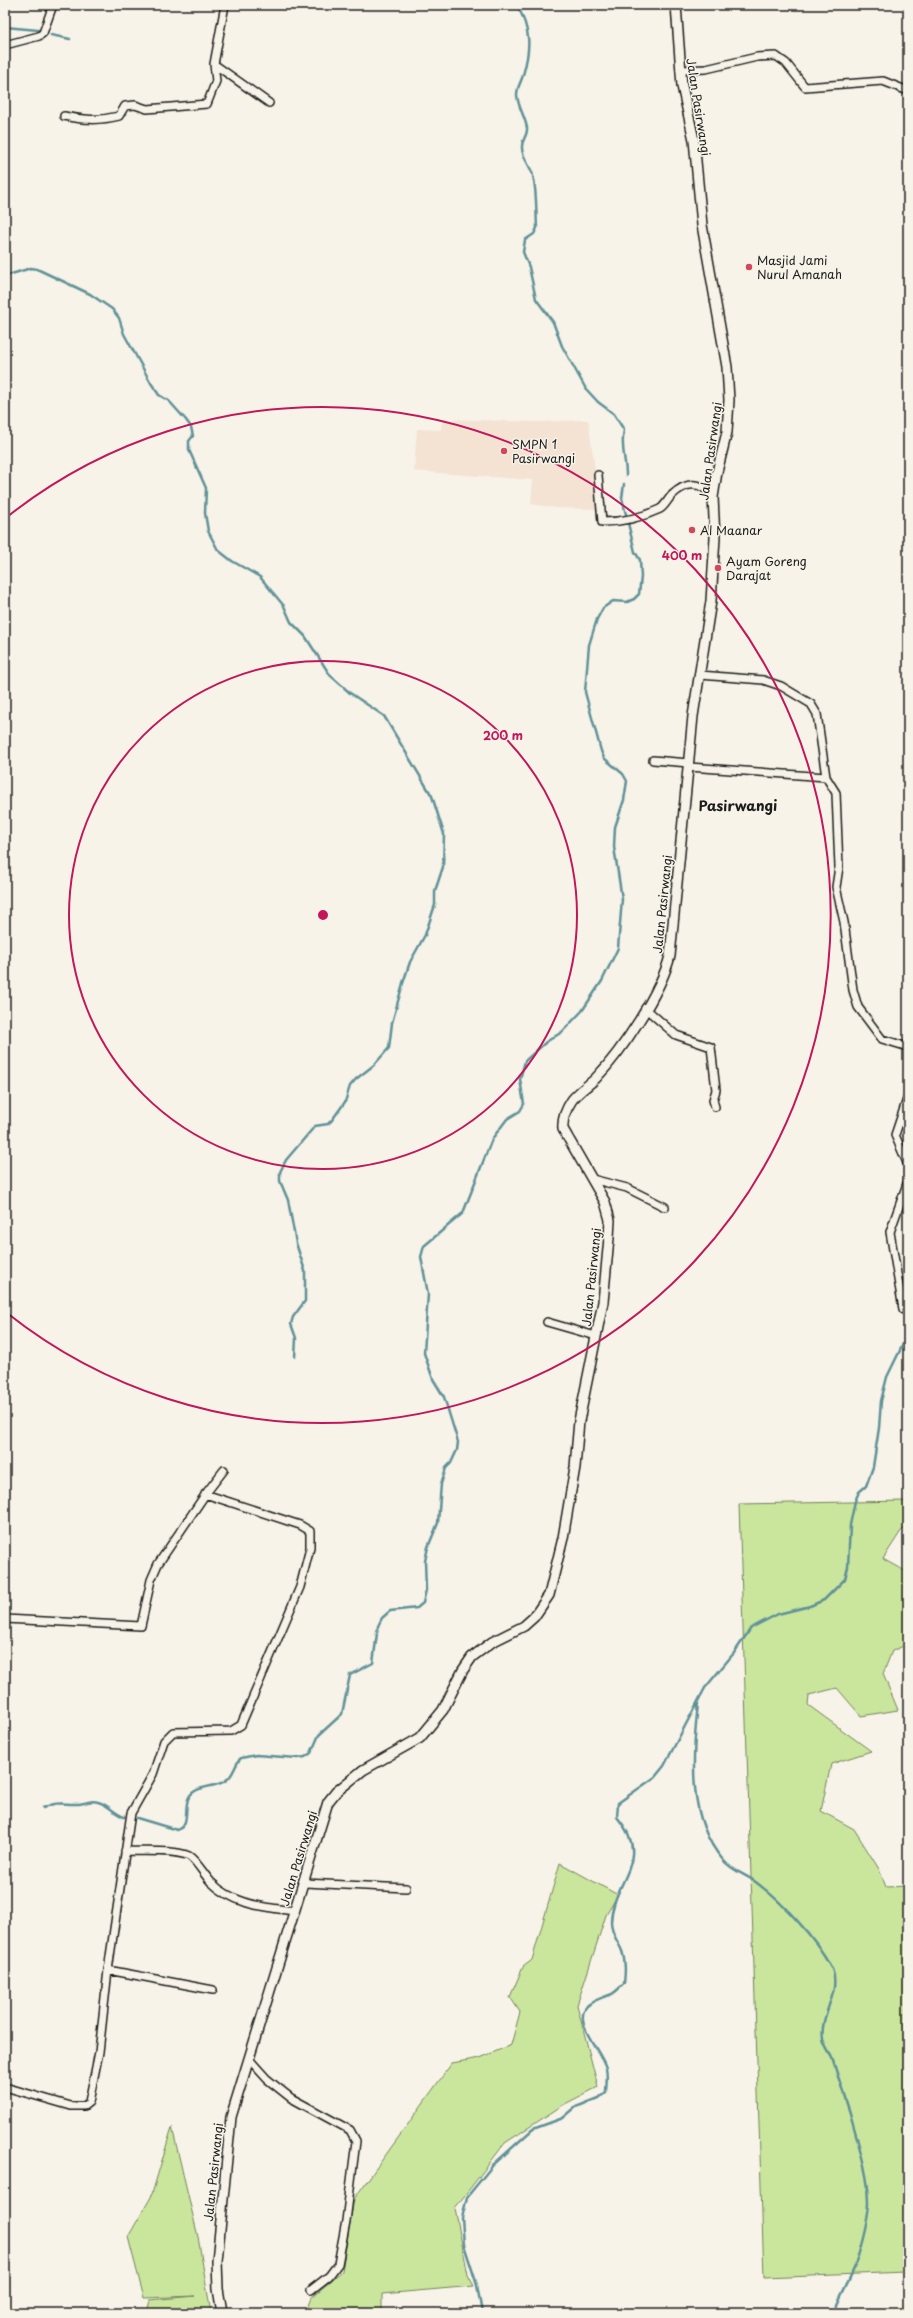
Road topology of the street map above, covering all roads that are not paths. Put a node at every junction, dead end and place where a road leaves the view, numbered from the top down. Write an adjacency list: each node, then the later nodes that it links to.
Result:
1 (53, 5): 4 (street)
2 (225, 5): 5 (street)
3 (676, 5): 6 (street, Jalan Pasirwangi)
4 (5, 46)
5 (214, 64): 8 (street); 9 (street)
6 (680, 70): 7 (street); 11 (street, Jalan Pasirwangi)
7 (908, 90)
8 (269, 103)
9 (64, 116)
10 (598, 475): 11 (street)
11 (714, 497): 12 (street, Jalan Pasirwangi)
12 (700, 675): 14 (street, Jalan Pasirwangi); 15 (street)
13 (653, 760): 14 (street)
14 (689, 765): 15 (street); 16 (street, Jalan Pasirwangi)
15 (826, 777): 17 (street)
16 (645, 1008): 19 (street); 21 (street, Jalan Pasirwangi)
17 (908, 1047)
18 (908, 1096): 20 (street)
19 (714, 1107)
20 (908, 1165)
21 (592, 1179): 23 (street); 26 (street, Jalan Pasirwangi)
22 (908, 1181): 24 (street)
23 (665, 1206)
24 (908, 1313)
25 (548, 1322): 26 (street)
26 (596, 1336): 31 (street, Jalan Pasirwangi)
27 (224, 1470): 28 (street)
28 (205, 1494): 29 (street); 30 (street)
29 (5, 1619)
30 (125, 1851): 33 (street); 34 (street)
31 (305, 1883): 32 (street); 33 (street, Jalan Pasirwangi)
32 (406, 1888)
33 (294, 1911): 36 (street, Jalan Pasirwangi)
34 (108, 1970): 35 (street); 37 (street)
35 (213, 1990)
36 (249, 2059): 38 (street); 39 (street, Jalan Pasirwangi)
37 (5, 2087)
38 (311, 2290)
39 (222, 2313)

